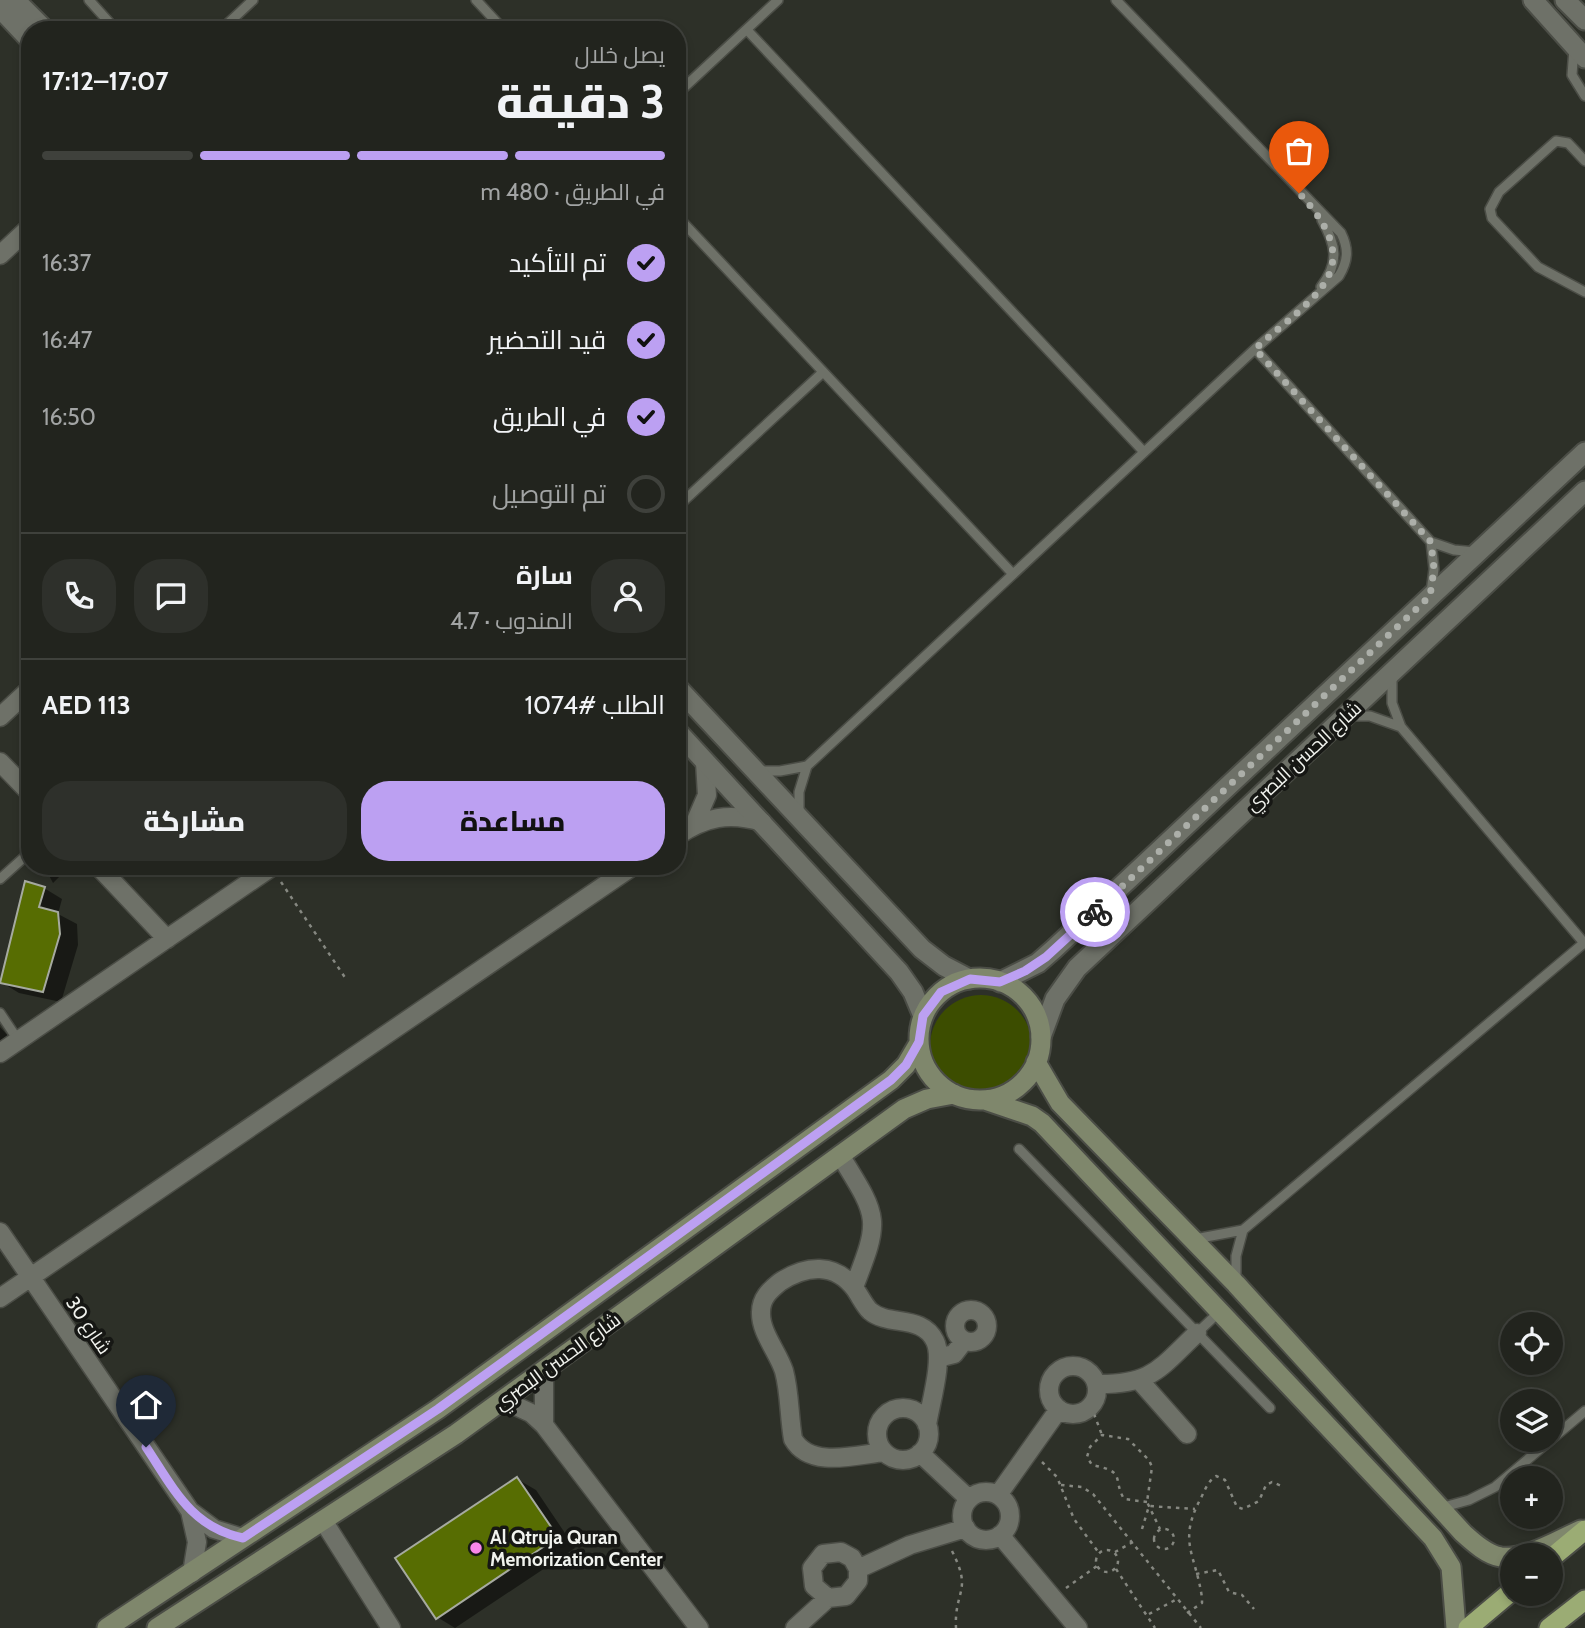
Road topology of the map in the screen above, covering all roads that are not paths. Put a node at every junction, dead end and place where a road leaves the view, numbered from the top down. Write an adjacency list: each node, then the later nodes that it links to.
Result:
1 (10, 0): 10 (street); 12 (street)
2 (33, 0): 13 (street)
3 (89, 0): 14 (lane)
4 (253, 0): 15 (lane)
5 (476, 0): 16 (lane)
6 (778, 0): 18 (lane)
7 (1116, 0): 27 (lane)
8 (1533, 0): 19 (street)
9 (1565, 0): 11 (street)
10 (0, 7): 17 (street)
11 (1585, 20)
12 (34, 21)
13 (52, 21)
14 (108, 21)
15 (231, 21)
16 (495, 21)
17 (21, 30)
18 (748, 31): 20 (lane); 29 (lane)
19 (1580, 52): 21 (lane)
20 (686, 86)
21 (1585, 96)
22 (1585, 161): 26 (lane)
23 (686, 226): 28 (lane)
24 (21, 235): 25 (street)
25 (0, 255)
26 (1585, 292)
27 (1255, 349): 29 (lane); 33 (lane)
28 (822, 373): 32 (lane); 35 (lane)
29 (1144, 452): 35 (lane)
30 (1585, 452): 34 (street, شارع الحسن البصري)
31 (1585, 491): 37 (street, شارع الحسن البصري)
32 (686, 499)
33 (1431, 542): 34 (lane); 36 (lane)
34 (1478, 552): 36 (street, شارع الحسن البصري)
35 (1012, 573): 46 (lane)
36 (1430, 596): 61 (street, شارع الحسن البصري)
37 (1393, 672): 40 (street, شارع الحسن البصري); 42 (lane)
38 (21, 697): 41 (street)
39 (686, 697): 47 (street)
40 (1345, 716): 42 (lane); 64 (street, شارع الحسن البصري)
41 (0, 717)
42 (1401, 727): 59 (lane)
43 (686, 741): 45 (street)
44 (0, 762): 48 (street)
45 (705, 762): 50 (street); 51 (street)
46 (807, 766): 47 (lane); 49 (lane)
47 (752, 770): 49 (street)
48 (21, 784)
49 (800, 820): 60 (street)
50 (762, 822): 51 (street); 63 (street)
51 (694, 825): 52 (street)
52 (686, 830)
53 (21, 860): 57 (lane)
54 (107, 875): 58 (street)
55 (260, 875): 58 (street)
56 (620, 875): 76 (street)
57 (0, 879)
58 (167, 939): 65 (street)
59 (1584, 944): 73 (lane)
60 (970, 979): 61 (main road); 63 (main road)
61 (1000, 982): 64 (main road)
62 (0, 1013): 65 (lane)
63 (923, 1016): 66 (main road)
64 (1041, 1037): 68 (main road)
65 (18, 1040): 67 (street)
66 (919, 1042): 69 (main road); 104 (main road, شارع الحسن البصري)
67 (0, 1053)
68 (1036, 1062): 70 (main road); 75 (main road)
69 (954, 1094): 70 (main road); 72 (main road, شارع الحسن البصري)
70 (985, 1100): 80 (main road)
71 (1019, 1149): 81 (lane)
72 (840, 1155): 78 (street); 84 (main road, شارع الحسن البصري)
73 (1244, 1230): 75 (lane); 77 (lane)
74 (0, 1232): 76 (street, شارع 30)
75 (1194, 1239): 77 (main road)
76 (31, 1277): 79 (street); 99 (street, شارع 30)
77 (1236, 1284): 98 (main road)
78 (854, 1287): 83 (street); 94 (street)
79 (0, 1298)
80 (1218, 1313): 81 (lane); 118 (main road)
81 (1197, 1333): 85 (street); 88 (lane)
82 (964, 1341): 83 (street)
83 (938, 1358): 92 (street)
84 (544, 1370): 87 (main road, شارع الحسن البصري); 91 (street)
85 (1140, 1381): 86 (street); 93 (street)
86 (1096, 1384): 89 (street); 89 (street)
87 (503, 1400): 91 (street); 100 (main road, شارع الحسن البصري)
88 (1269, 1408)
89 (1059, 1409): 96 (street)
90 (1585, 1411): 98 (lane)
91 (544, 1425): 115 (street)
92 (927, 1425): 94 (street); 95 (street)
93 (1188, 1434)
94 (884, 1452): 95 (street)
95 (920, 1453): 97 (street)
96 (998, 1495): 97 (street); 103 (street)
97 (969, 1499): 101 (street)
98 (1438, 1509): 102 (main road)
99 (190, 1511): 104 (street, شارع 30); 107 (street, شارع 30)
100 (324, 1521): 113 (main road, شارع الحسن البصري); 114 (street)
101 (966, 1528): 103 (street); 106 (street)
102 (1585, 1530): 105 (highway)
103 (1000, 1535): 117 (street)
104 (243, 1538): 107 (main road, شارع الحسن البصري)
105 (1563, 1548)
106 (858, 1569): 108 (street); 108 (street)
107 (192, 1573): 111 (main road, شارع الحسن البصري)
108 (828, 1598): 116 (street)
109 (1585, 1600): 120 (highway)
110 (1500, 1601): 119 (highway)
111 (127, 1622): 112 (main road, شارع الحسن البصري)
112 (107, 1628)
113 (157, 1628)
114 (391, 1628)
115 (699, 1628)
116 (794, 1628)
117 (1077, 1628)
118 (1456, 1628)
119 (1468, 1628)
120 (1549, 1628)

